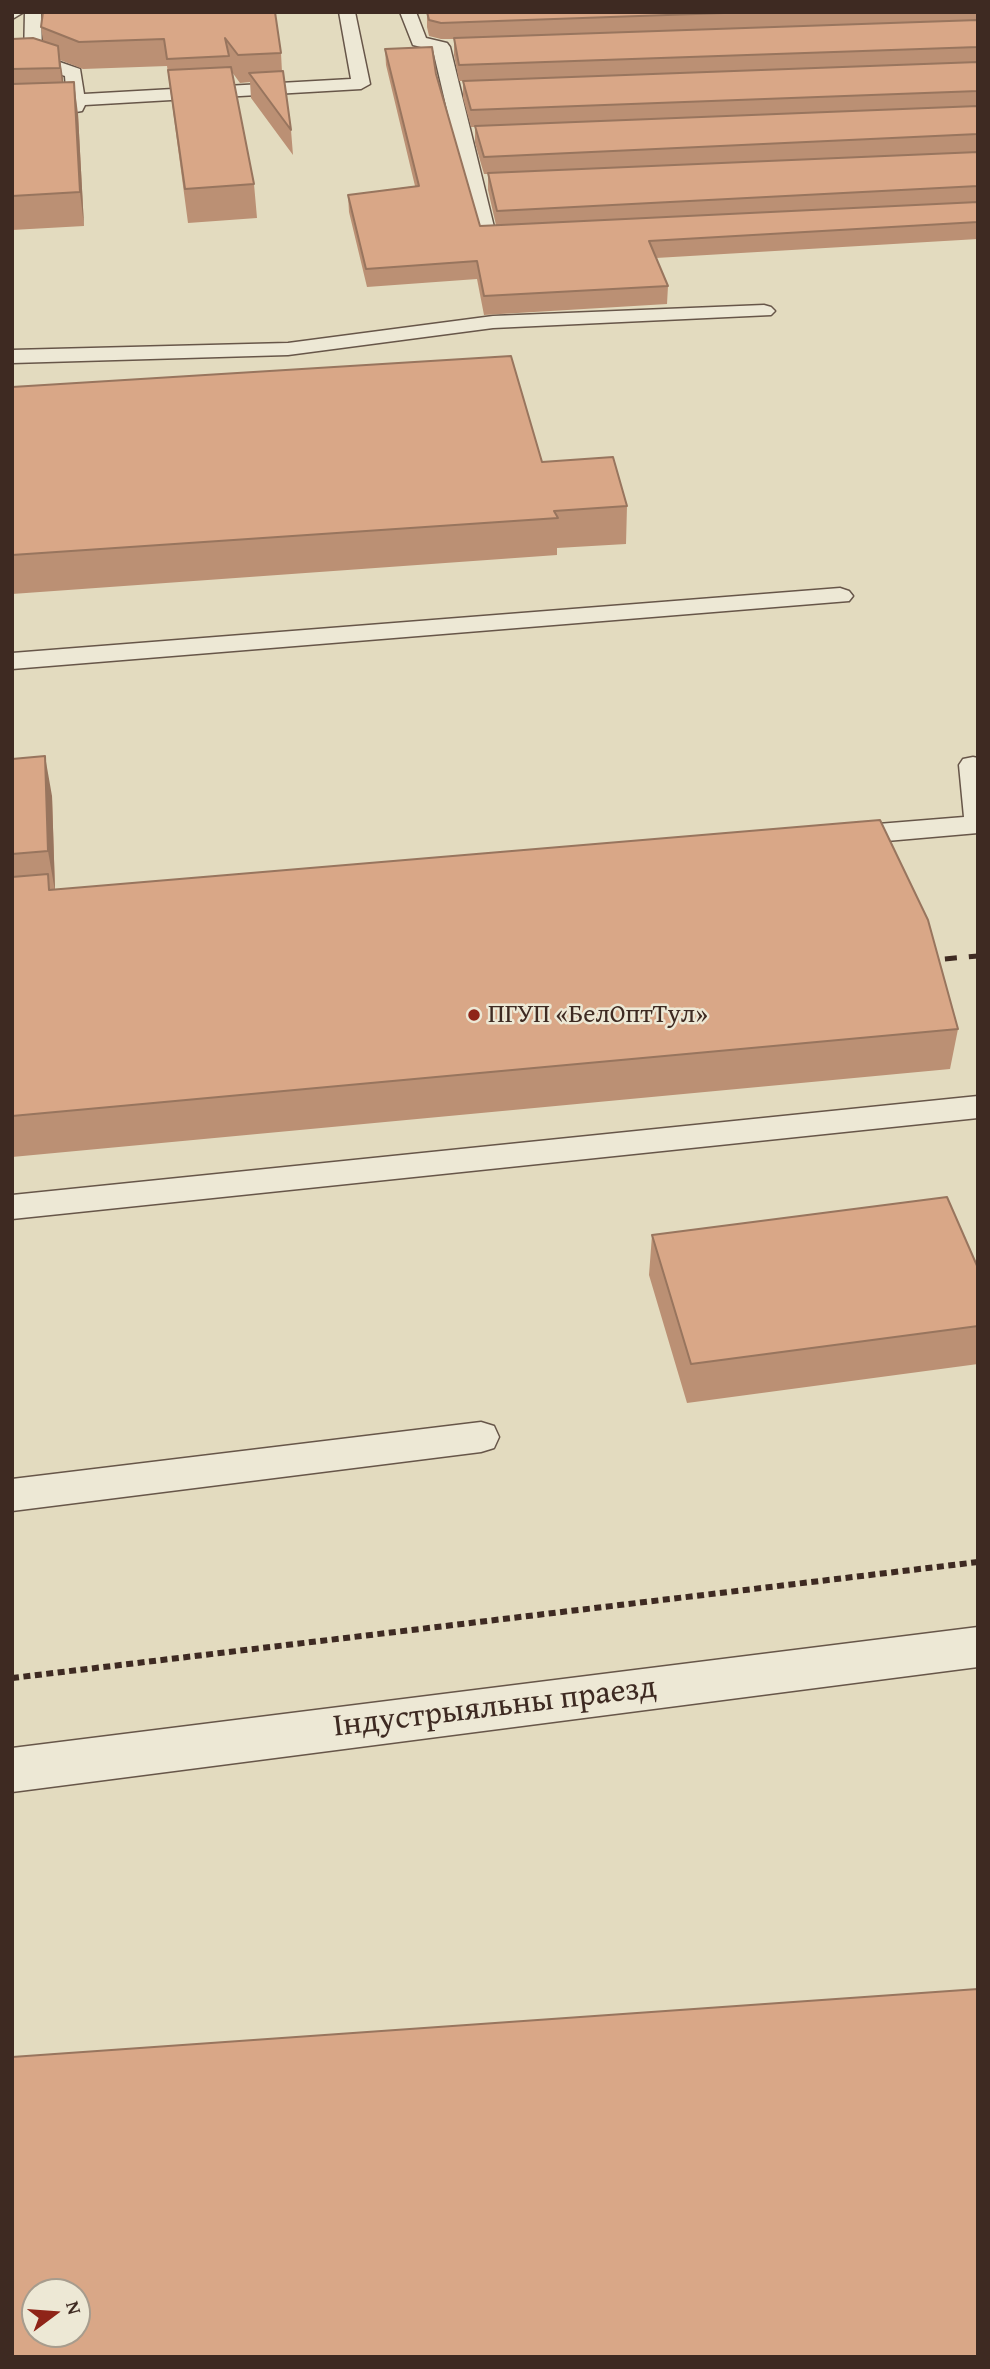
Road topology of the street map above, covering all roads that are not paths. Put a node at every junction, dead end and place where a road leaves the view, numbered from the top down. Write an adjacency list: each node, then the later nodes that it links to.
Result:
1 (33, 12): 4 (lane)
2 (346, 12): 4 (lane)
3 (408, 12): 6 (lane)
4 (76, 100): 5 (lane)
5 (12, 109)
6 (541, 234)
7 (764, 311): 8 (lane)
8 (12, 357)
9 (839, 596): 10 (lane)
10 (12, 661)
11 (972, 765): 12 (lane)
12 (978, 823): 13 (lane)
13 (812, 838)
14 (978, 1107): 15 (lane)
15 (12, 1207)
16 (481, 1437): 17 (lane)
17 (12, 1495)
18 (978, 1647): 19 (street, Індустрыяльны праезд)
19 (12, 1770)

